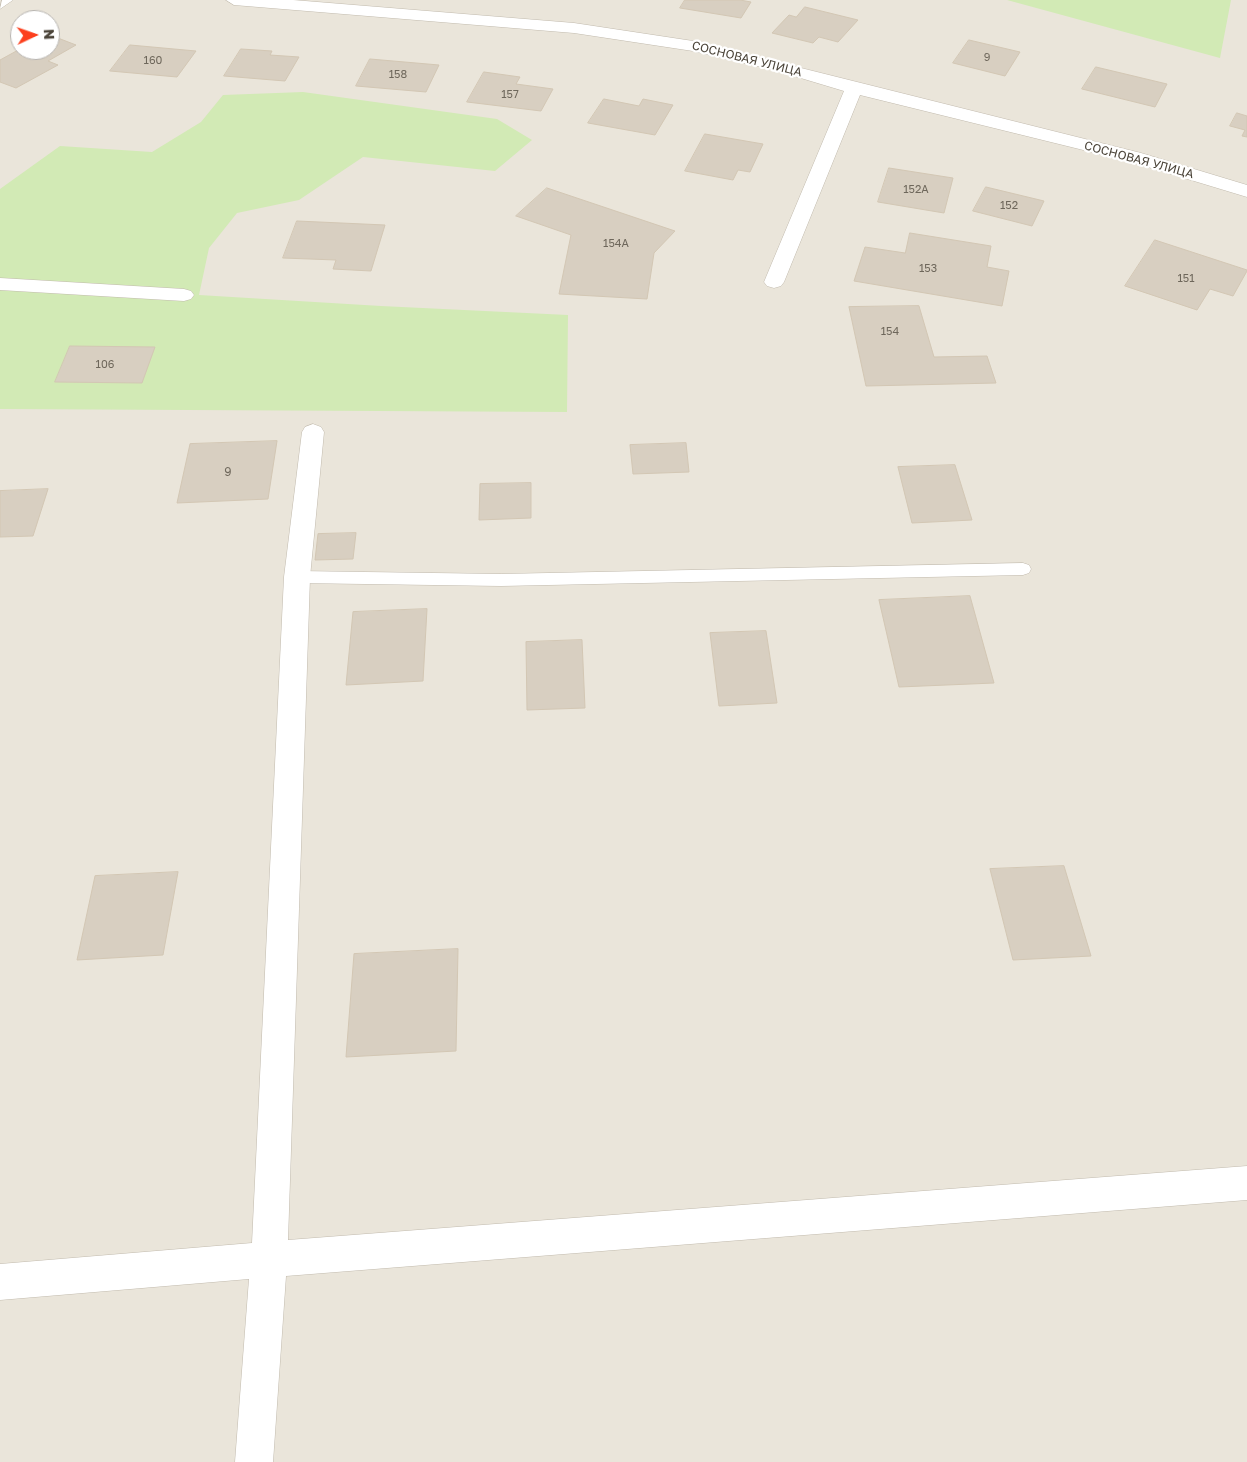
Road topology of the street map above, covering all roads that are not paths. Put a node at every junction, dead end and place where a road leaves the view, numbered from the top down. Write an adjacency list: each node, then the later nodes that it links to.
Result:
1 (8, 0): 3 (lane)
2 (234, 0): 4 (street, СОСНОВАЯ УЛИЦА)
3 (0, 6)
4 (854, 88): 5 (street, СОСНОВАЯ УЛИЦА); 6 (street)
5 (1247, 191)
6 (774, 282)
7 (0, 284): 8 (street)
8 (184, 295)
9 (313, 432): 11 (street)
10 (1022, 570): 11 (lane)
11 (297, 577): 13 (street)
12 (1247, 1183): 13 (street)
13 (270, 1259): 14 (street); 15 (street)
14 (0, 1282)
15 (254, 1462)

